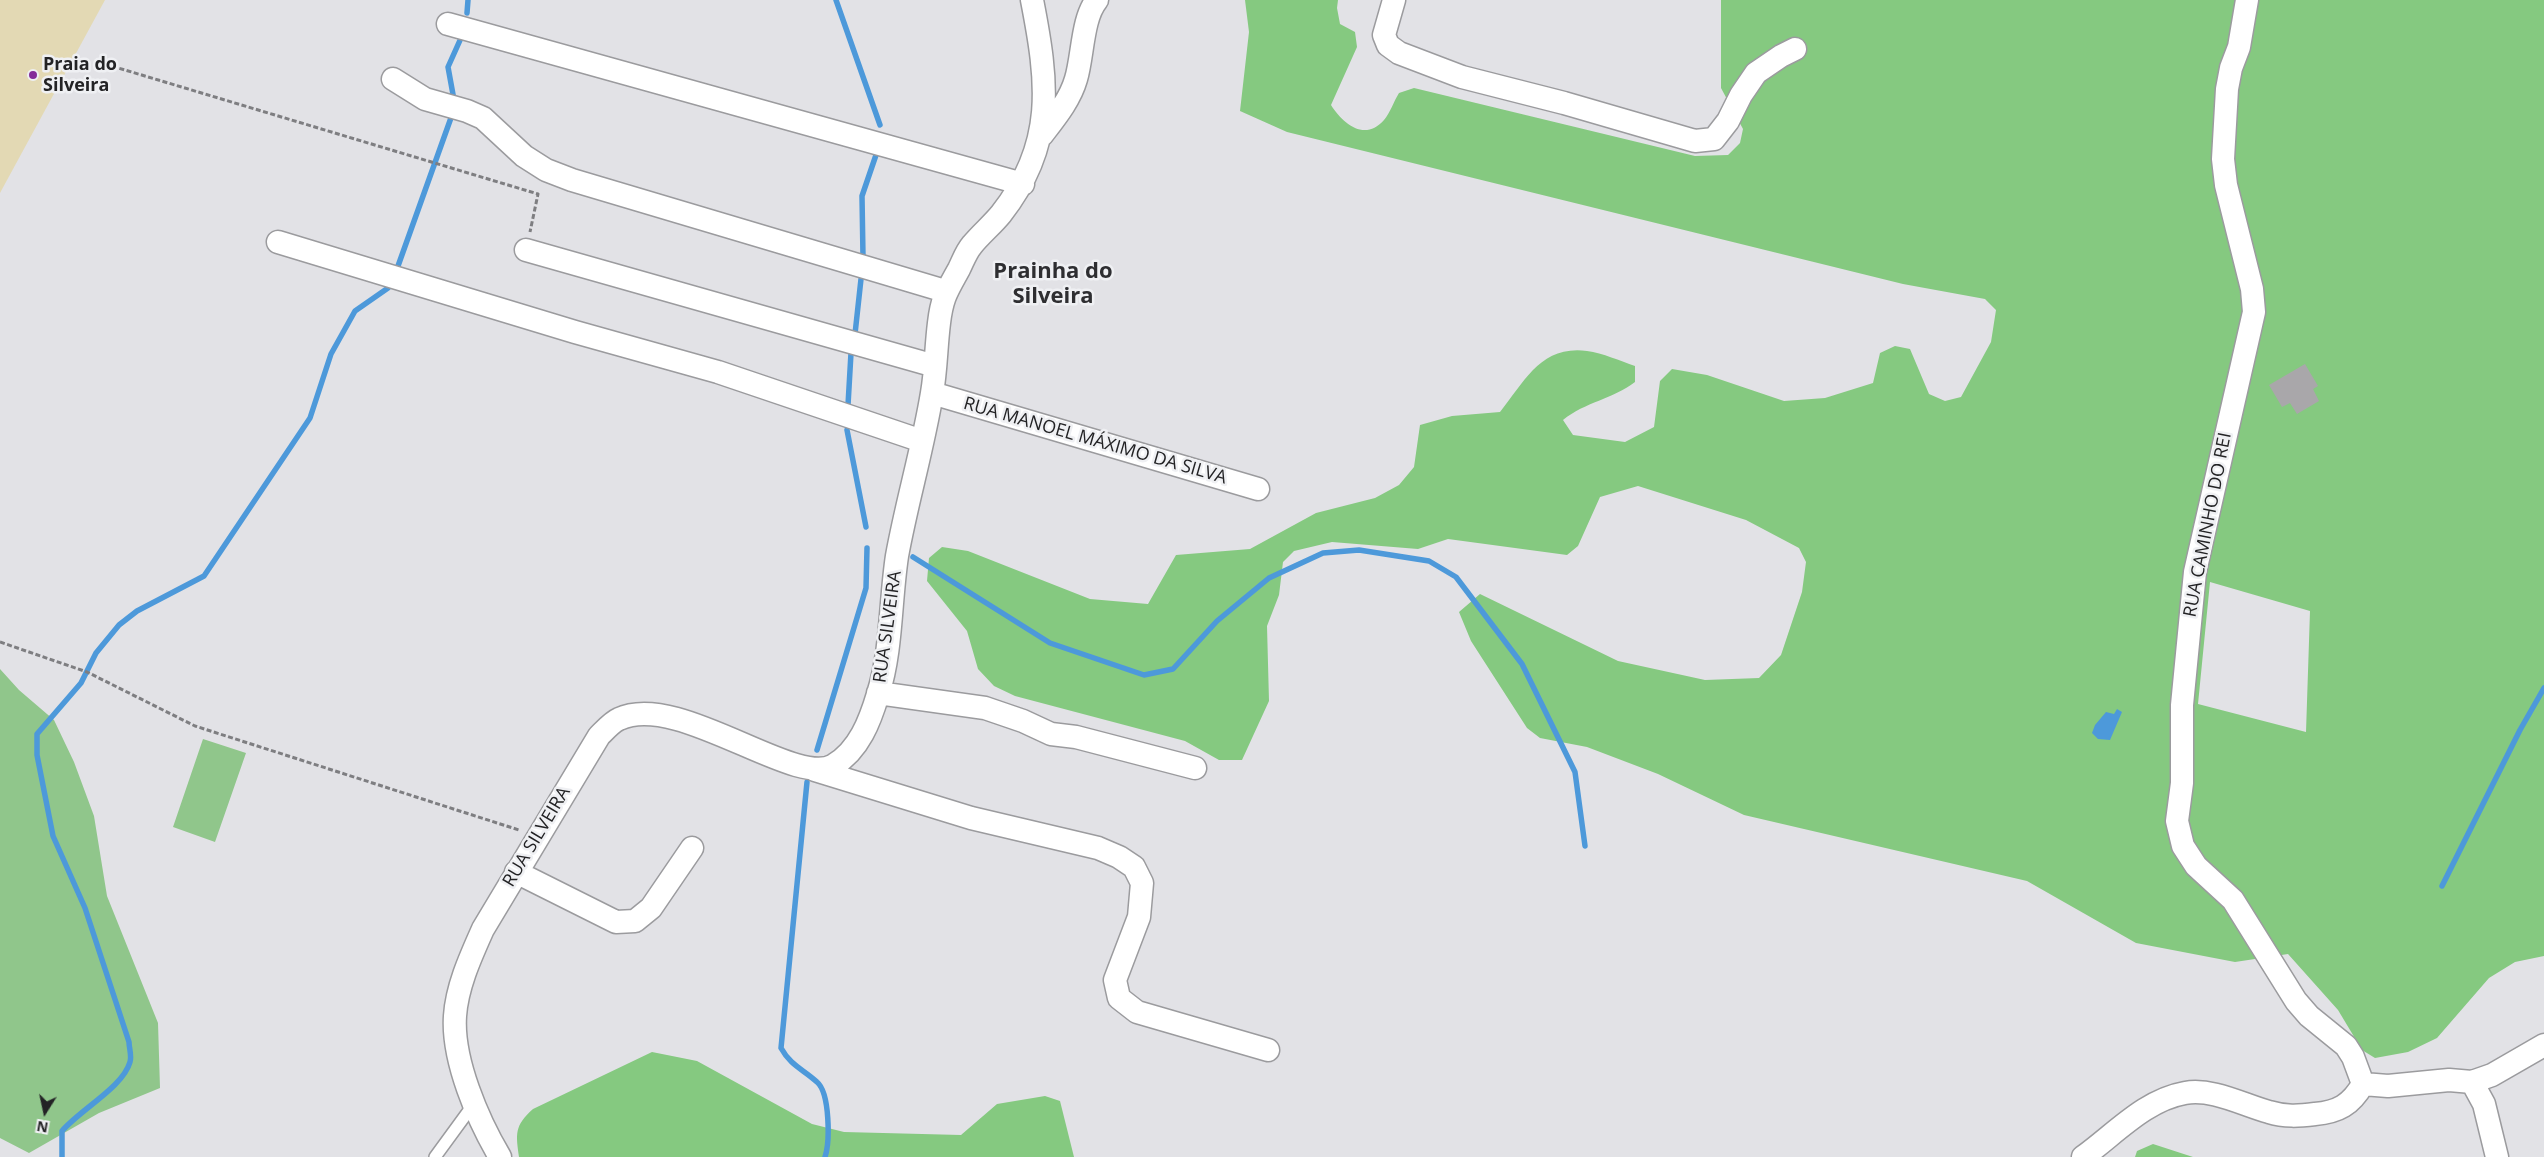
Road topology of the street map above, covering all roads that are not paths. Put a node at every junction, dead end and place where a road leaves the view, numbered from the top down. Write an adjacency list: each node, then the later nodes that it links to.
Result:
1 (1032, 0): 8 (street, RUA SILVEIRA)
2 (1096, 0): 8 (street)
3 (1394, 0): 6 (street)
4 (2247, 0): 25 (street, RUA CAMINHO DO REI)
5 (448, 24): 9 (street)
6 (1795, 48)
7 (393, 79): 12 (street)
8 (1042, 135): 9 (street, RUA SILVEIRA)
9 (1023, 184): 12 (street, RUA SILVEIRA)
10 (278, 242): 15 (street)
11 (526, 250): 13 (street)
12 (945, 292): 13 (street, RUA SILVEIRA)
13 (935, 366): 14 (street, RUA SILVEIRA)
14 (932, 393): 15 (street, RUA SILVEIRA); 16 (street, RUA MANOEL MÁXIMO DA SILVA)
15 (922, 441): 17 (street, RUA SILVEIRA)
16 (1258, 489)
17 (878, 694): 18 (street); 19 (street, RUA SILVEIRA)
18 (1195, 768)
19 (815, 770): 21 (street, RUA SILVEIRA); 23 (street)
20 (692, 848): 21 (street)
21 (516, 872): 26 (street, RUA SILVEIRA)
22 (2544, 1046): 24 (street)
23 (1268, 1050)
24 (2472, 1082): 25 (street); 30 (street)
25 (2363, 1084): 29 (street)
26 (473, 1105): 27 (lane); 28 (street, RUA SILVEIRA)
27 (435, 1157)
28 (500, 1157)
29 (2083, 1157)
30 (2497, 1157)

